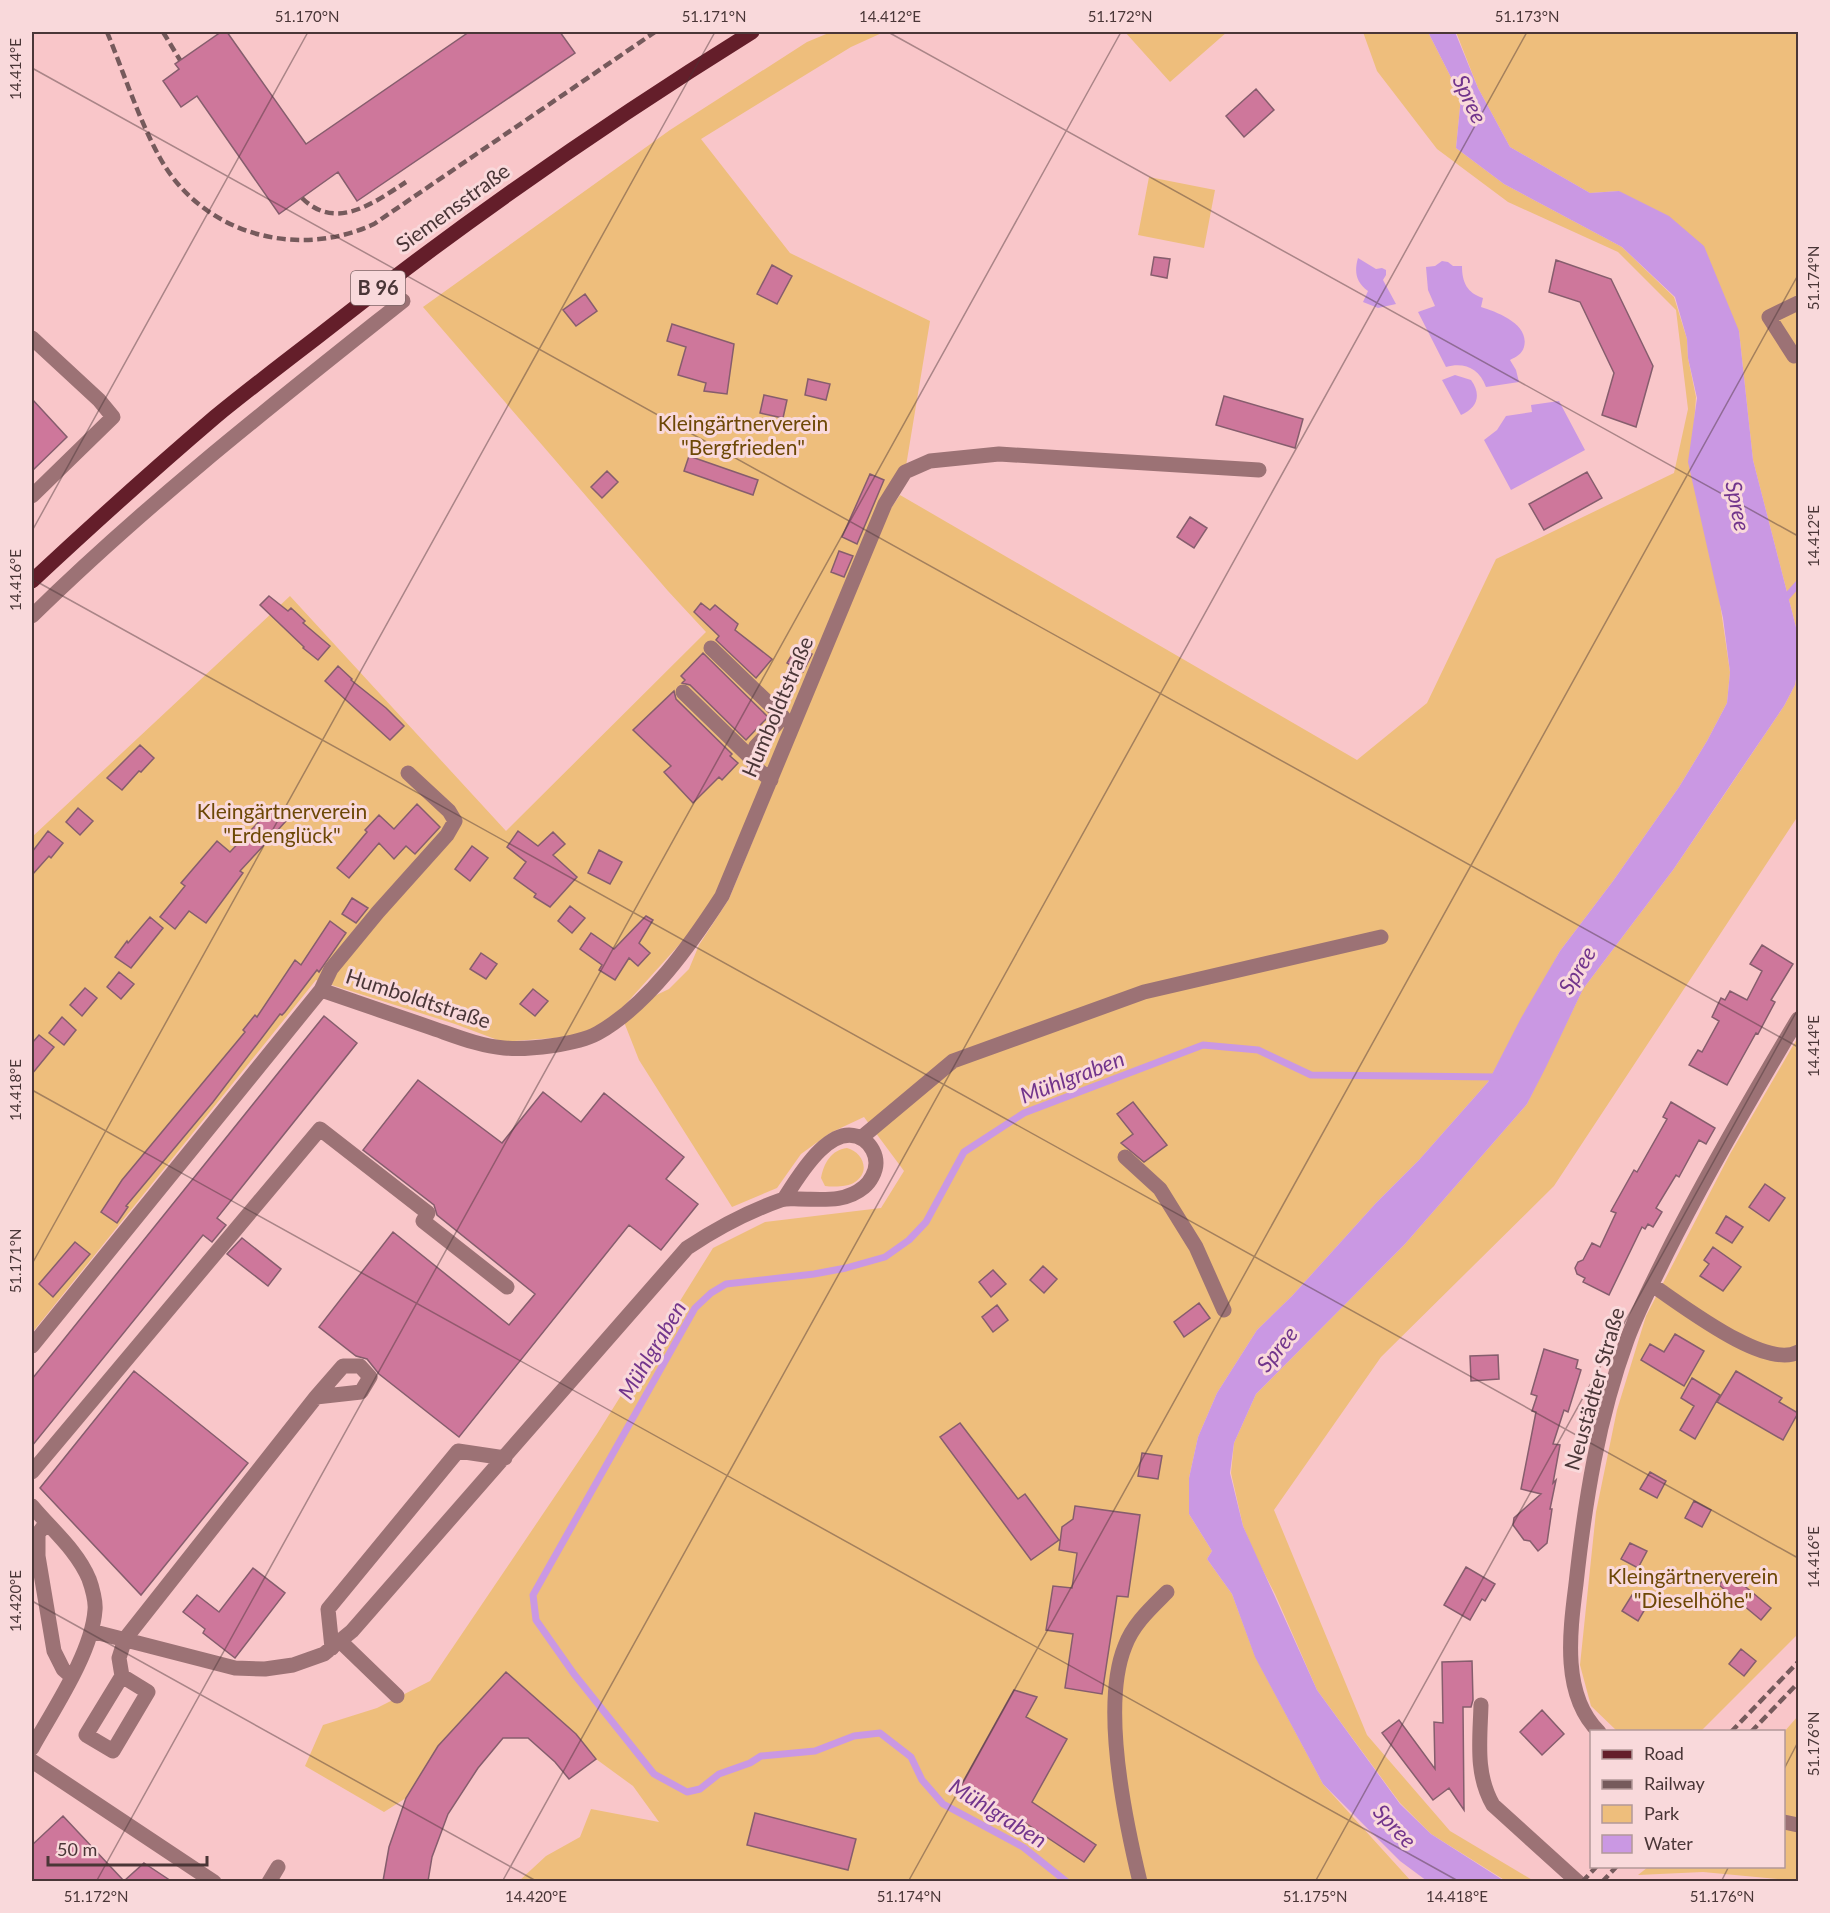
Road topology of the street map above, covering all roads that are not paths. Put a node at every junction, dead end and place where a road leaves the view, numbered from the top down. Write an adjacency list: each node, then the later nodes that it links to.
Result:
1 (752, 32): 8 (main road, Siemensstraße / B 96)
2 (403, 302): 9 (street)
3 (1798, 303): 5 (street)
4 (32, 338): 7 (street)
5 (1798, 354)
6 (1259, 470): 14 (street, Humboldtstraße)
7 (32, 496)
8 (32, 581)
9 (32, 616)
10 (711, 648): 12 (street)
11 (683, 692): 12 (street)
12 (751, 758): 14 (street)
13 (408, 772): 16 (street)
14 (771, 780): 16 (street, Humboldtstraße)
15 (1381, 937): 18 (street)
16 (321, 990): 24 (street, Humboldtstraße)
17 (1798, 1019): 21 (street, Neustädter Straße)
18 (861, 1138): 20 (street); 20 (street)
19 (1125, 1157): 23 (street)
20 (784, 1199): 27 (street)
21 (1652, 1285): 25 (street); 40 (street, Neustädter Straße)
22 (507, 1287): 28 (street)
23 (1224, 1310)
24 (32, 1346)
25 (1797, 1357)
26 (316, 1397): 34 (street)
27 (505, 1458): 35 (street); 35 (street)
28 (32, 1472)
29 (32, 1506): 30 (street)
30 (46, 1523): 31 (street); 33 (street)
31 (35, 1559): 36 (street)
32 (1167, 1592): 46 (street)
33 (91, 1630): 34 (street); 36 (street)
34 (125, 1639): 35 (street); 37 (street)
35 (336, 1644): 38 (street)
36 (72, 1676): 41 (street)
37 (122, 1676): 37 (street)
38 (397, 1696)
39 (1481, 1705): 47 (street)
40 (1598, 1730)
41 (32, 1748)
42 (32, 1761): 44 (street)
43 (278, 1867): 45 (street)
44 (214, 1881)
45 (269, 1881)
46 (1140, 1881)
47 (1578, 1881)

